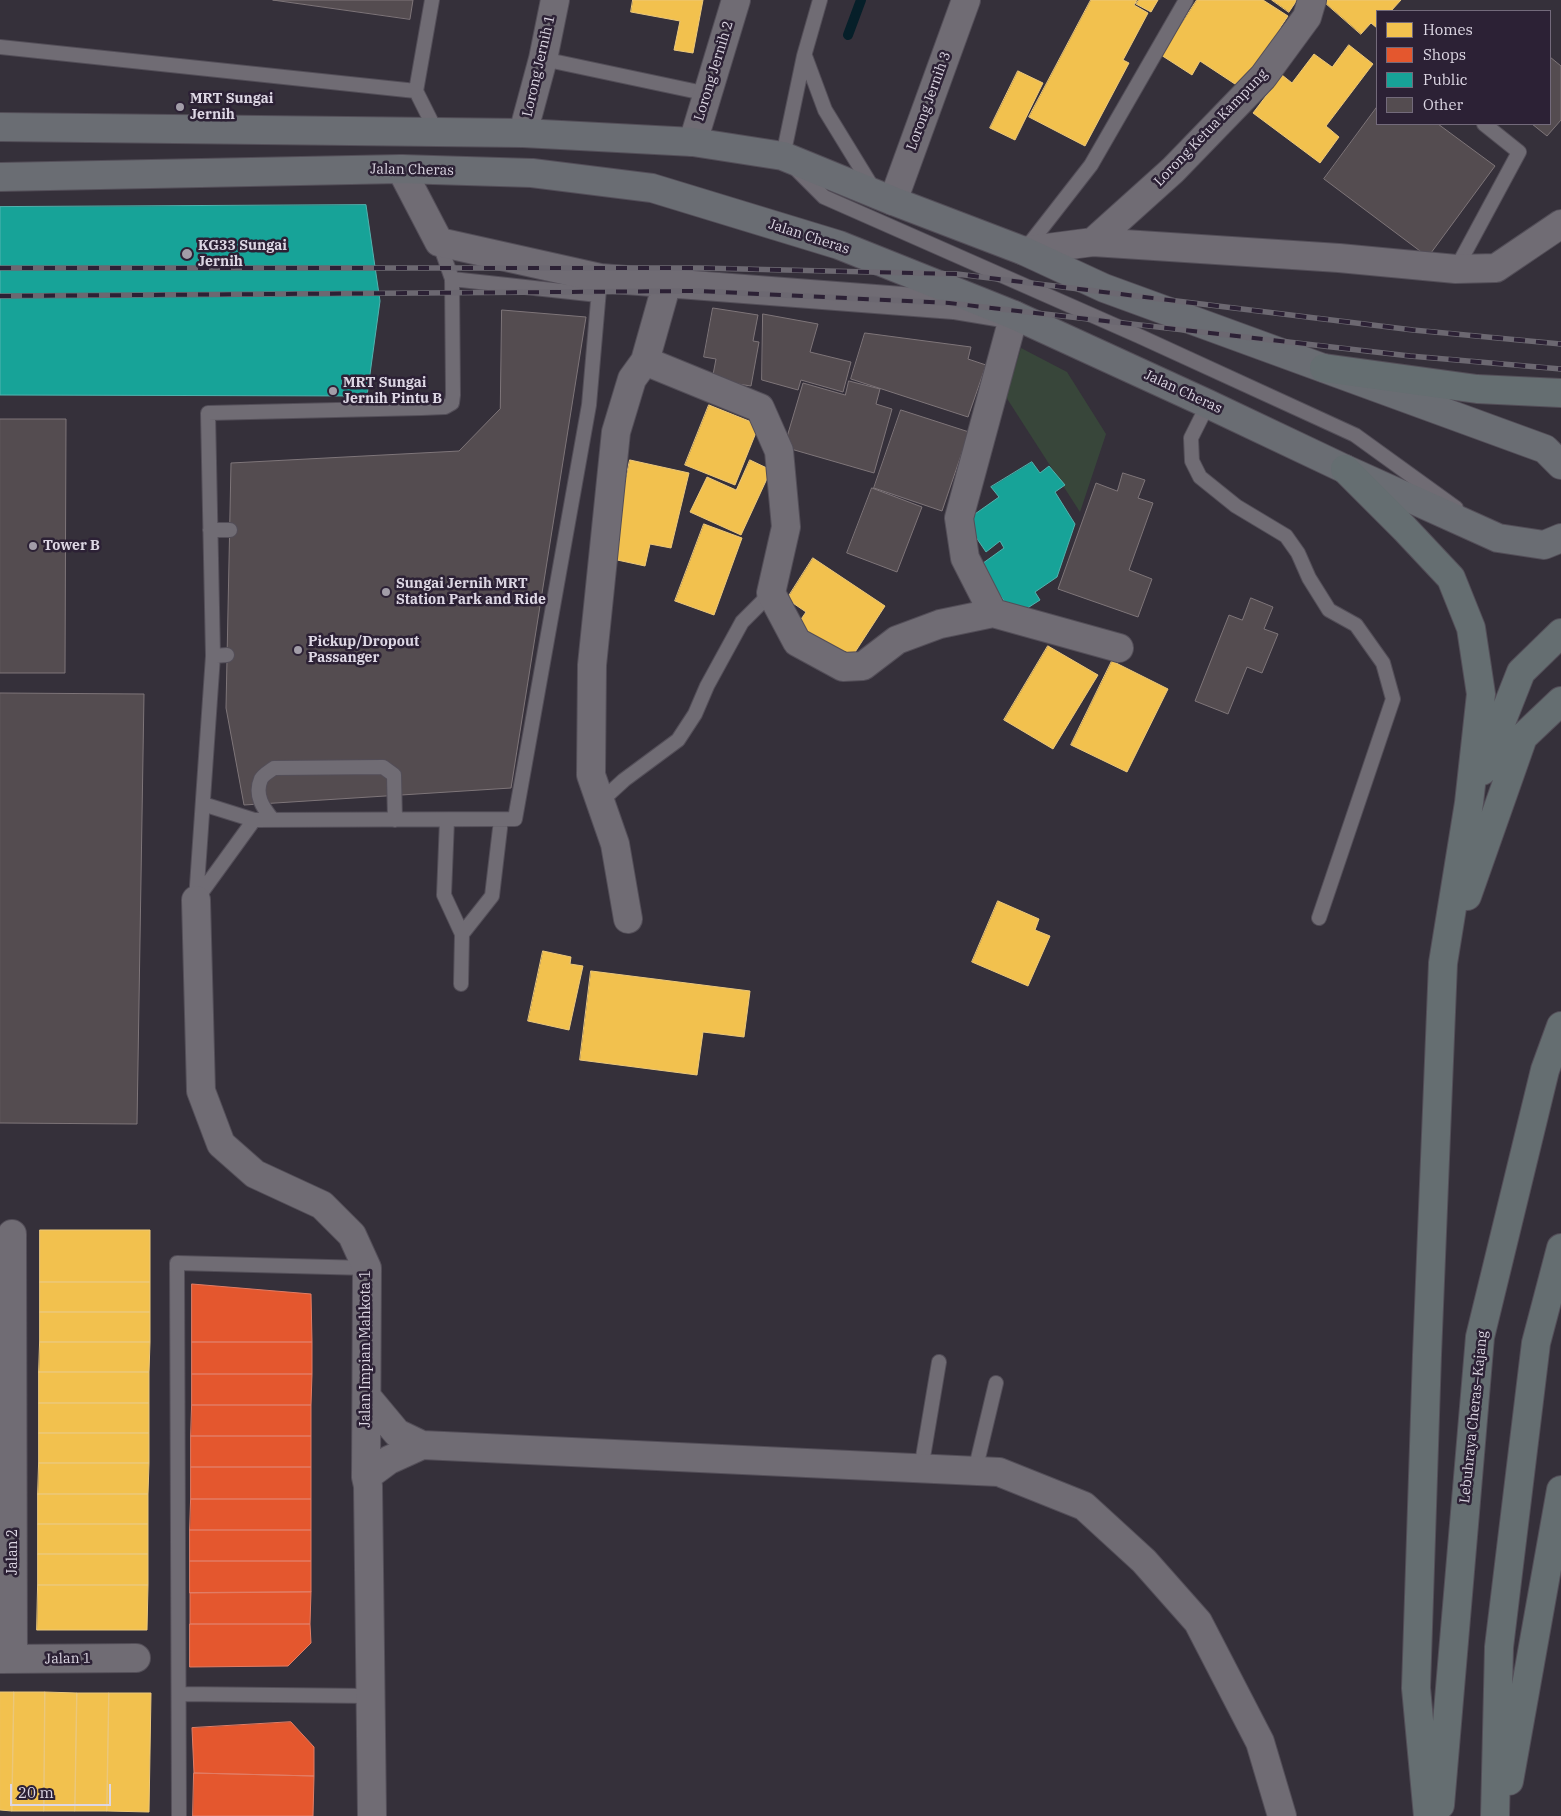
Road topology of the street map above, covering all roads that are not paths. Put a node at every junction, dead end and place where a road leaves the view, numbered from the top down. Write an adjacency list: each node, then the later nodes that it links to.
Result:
1 (432, 0): 11 (lane)
2 (555, 0): 10 (street, Lorong Jernih 1)
3 (736, 0): 12 (street, Lorong Jernih 2)
4 (820, 0): 9 (lane)
5 (966, 0): 21 (street, Lorong Jernih 3)
6 (1186, 0): 25 (lane)
7 (1312, 0): 24 (street, Lorong Ketua Kampung)
8 (0, 47): 11 (lane)
9 (804, 56): 18 (lane); 21 (lane)
10 (543, 59): 12 (lane); 16 (street, Lorong Jernih 1)
11 (416, 91): 15 (lane)
12 (708, 94): 17 (street, Lorong Jernih 2)
13 (1485, 125): 26 (lane)
14 (0, 127): 15 (main road)
15 (437, 133): 16 (main road)
16 (524, 133): 17 (main road)
17 (693, 142): 18 (main road)
18 (783, 156): 21 (main road); 39 (lane)
19 (401, 169): 20 (main road, Jalan Cheras); 23 (street); 30 (main road, Jalan Cheras)
20 (0, 177)
21 (884, 197): 25 (main road)
22 (1561, 224): 26 (street)
23 (439, 242): 27 (lane); 29 (street)
24 (1093, 242): 25 (street); 26 (street)
25 (1024, 251): 32 (main road)
26 (1456, 269)
27 (452, 279): 29 (lane); 37 (lane)
28 (667, 284): 29 (street); 30 (street); 31 (street)
29 (599, 286): 55 (lane)
30 (1014, 315): 34 (main road, Jalan Cheras); 42 (street)
31 (645, 361): 41 (street); 48 (street)
32 (1324, 368): 33 (highway); 35 (main road)
33 (1561, 393)
34 (1208, 404): 36 (main road, Jalan Cheras); 57 (lane)
35 (1561, 465)
36 (1345, 469): 39 (main road, Jalan Cheras); 49 (highway)
37 (210, 530): 38 (lane); 46 (lane)
38 (230, 530)
39 (1498, 538): 40 (main road, Jalan Cheras)
40 (1561, 538)
41 (771, 594): 42 (street); 48 (lane)
42 (993, 613): 44 (street)
43 (1561, 633): 49 (highway)
44 (1119, 648)
45 (227, 655): 46 (lane)
46 (213, 656): 50 (lane)
47 (1561, 701): 60 (highway)
48 (600, 802): 58 (street)
49 (1469, 803): 60 (highway)
50 (203, 804): 51 (lane); 56 (lane)
51 (254, 820): 52 (lane); 56 (lane)
52 (273, 820): 53 (lane); 53 (lane)
53 (395, 820): 54 (lane)
54 (448, 820): 55 (lane); 59 (lane)
55 (501, 820): 59 (lane)
56 (196, 900): 65 (street, Jalan Impian Mahkota 1)
57 (1320, 918)
58 (628, 920)
59 (462, 934): 61 (lane)
60 (1443, 963): 82 (highway)
61 (461, 984)
62 (1561, 1026): 83 (highway, Lebuhraya Cheras–Kajang)
63 (12, 1234): 67 (street, Jalan 2)
64 (1561, 1248): 84 (highway)
65 (367, 1268): 69 (street, Jalan Impian Mahkota 1); 77 (lane)
66 (939, 1362): 71 (lane)
67 (6, 1370): 76 (street, Jalan 2)
68 (996, 1382): 72 (lane)
69 (367, 1397): 70 (street); 73 (street, Jalan Impian Mahkota 1)
70 (422, 1445): 71 (street); 73 (street)
71 (922, 1469): 72 (street)
72 (974, 1472): 81 (street)
73 (366, 1477): 78 (street, Jalan Impian Mahkota 1)
74 (1561, 1490): 85 (highway)
75 (136, 1658): 76 (street, Jalan 1)
76 (6, 1659)
77 (178, 1694): 78 (lane); 79 (lane)
78 (370, 1696): 80 (street, Jalan Impian Mahkota 1)
79 (179, 1816)
80 (372, 1816)
81 (1282, 1816)
82 (1428, 1816)
83 (1439, 1816)
84 (1495, 1816)
85 (1504, 1816)

